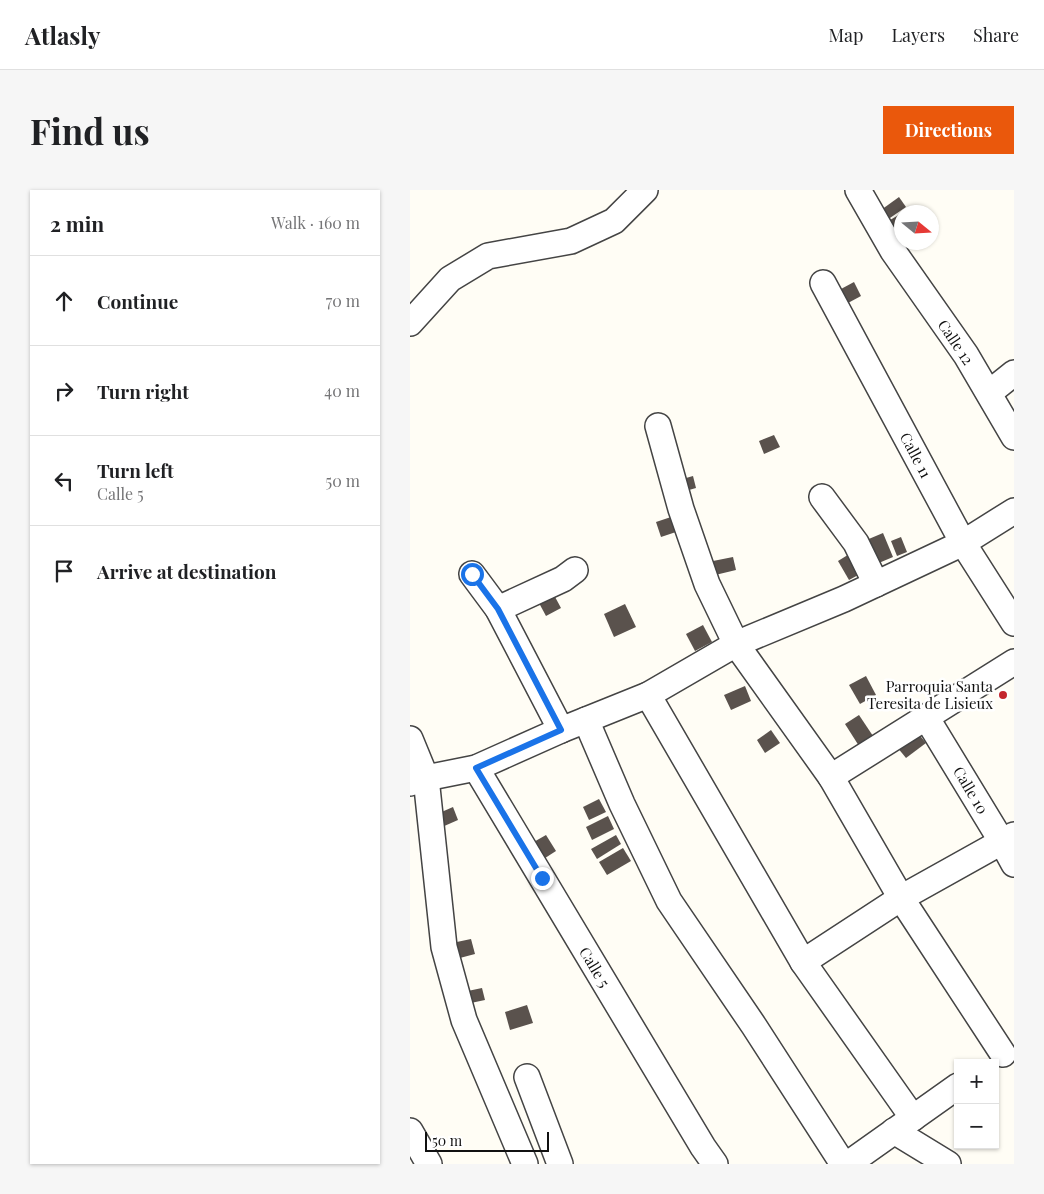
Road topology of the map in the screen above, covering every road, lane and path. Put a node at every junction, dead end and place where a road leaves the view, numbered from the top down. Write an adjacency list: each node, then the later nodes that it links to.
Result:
1 (645, 190): 4 (street)
2 (858, 190): 6 (street, Calle 12)
3 (823, 283): 11 (street, Calle 11)
4 (410, 323)
5 (1014, 373): 6 (street)
6 (989, 393): 8 (street, Calle 12)
7 (658, 426): 17 (street)
8 (1014, 437)
9 (822, 497): 14 (street)
10 (1014, 511): 11 (street)
11 (963, 542): 14 (street); 16 (street, Calle 11)
12 (576, 570): 15 (street)
13 (472, 574): 15 (street)
14 (876, 584): 17 (street)
15 (498, 609): 22 (street)
16 (1014, 624)
17 (736, 644): 19 (street); 25 (street)
18 (1014, 662): 20 (street)
19 (648, 695): 21 (street); 30 (street)
20 (926, 716): 25 (street); 27 (street, Calle 10)
21 (586, 720): 22 (street); 40 (street)
22 (561, 730): 24 (street)
23 (410, 739): 26 (street)
24 (476, 768): 26 (street); 39 (street, Calle 5)
25 (831, 777): 29 (street)
26 (418, 780): 37 (street)
27 (1008, 838): 28 (street, Calle 10); 29 (street)
28 (1014, 864)
29 (901, 898): 30 (street); 31 (street)
30 (803, 962): 34 (street)
31 (1002, 1054)
32 (527, 1078): 38 (street)
33 (954, 1089): 34 (street)
34 (904, 1124): 41 (street); 42 (street)
35 (410, 1131): 36 (street)
36 (430, 1164)
37 (525, 1164)
38 (560, 1164)
39 (715, 1164)
40 (843, 1164)
41 (848, 1164)
42 (948, 1164)

